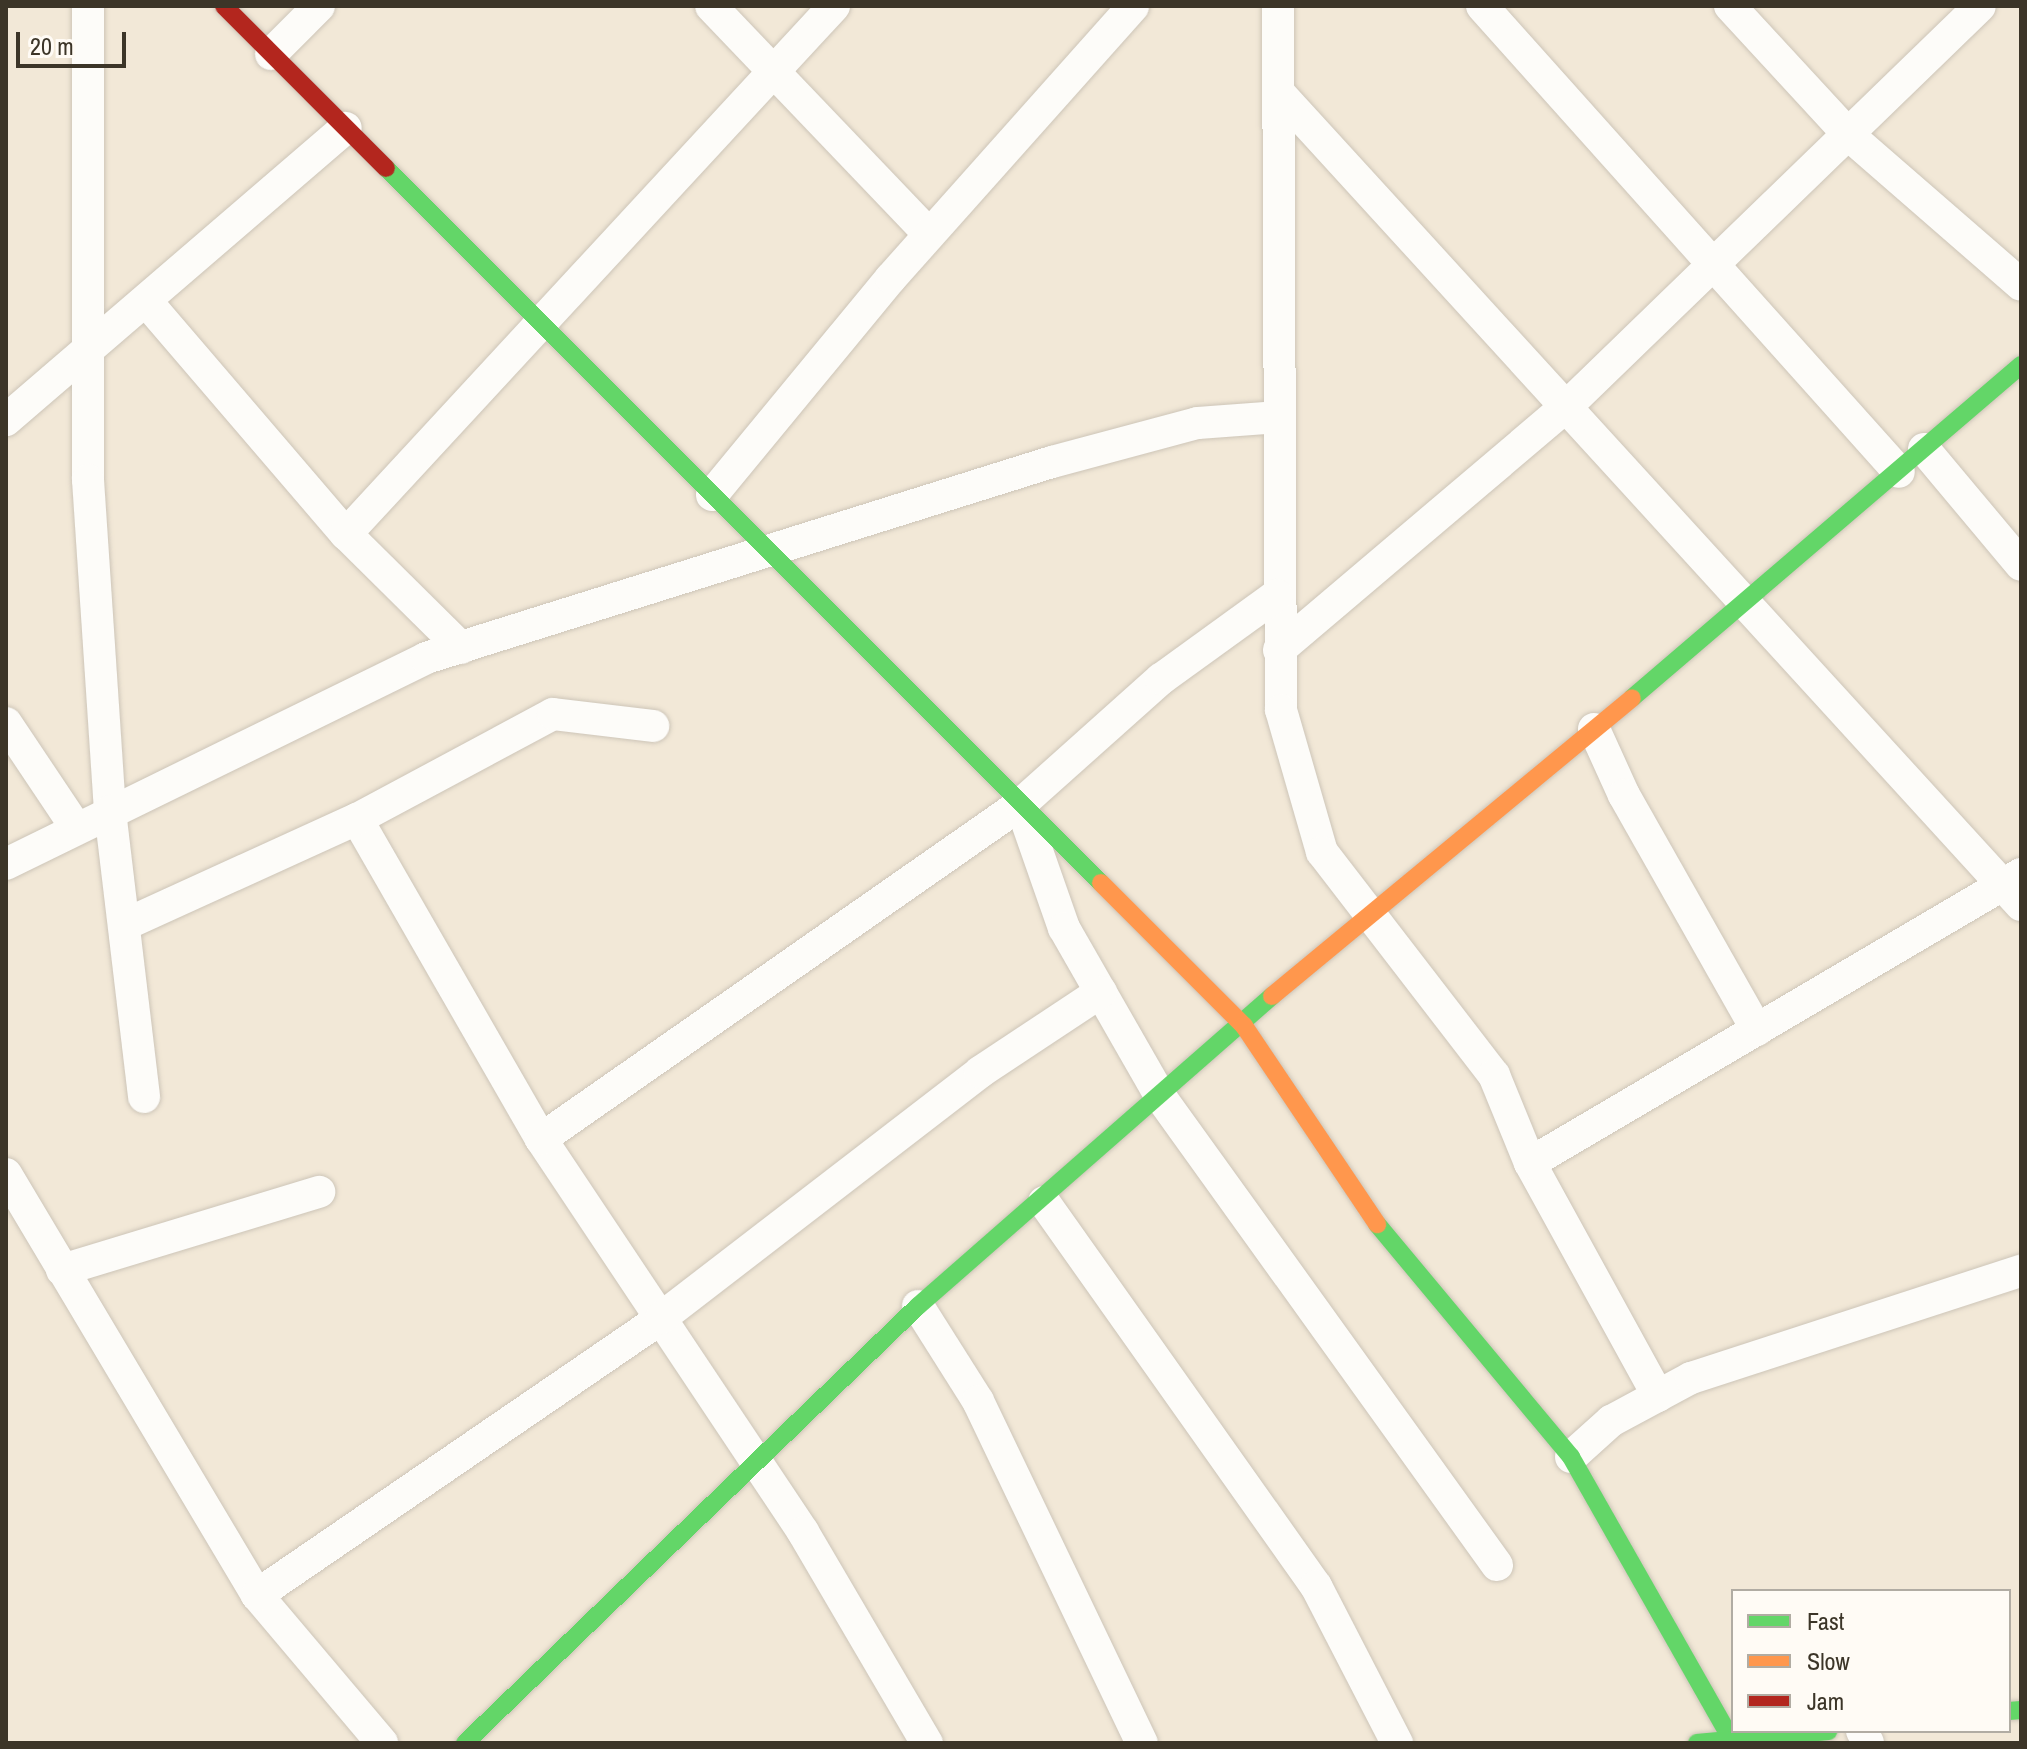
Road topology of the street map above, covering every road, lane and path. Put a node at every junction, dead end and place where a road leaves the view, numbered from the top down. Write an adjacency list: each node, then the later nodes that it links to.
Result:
1 (88, 6): 21 (street)
2 (224, 6): 11 (street)
3 (319, 6): 11 (street)
4 (711, 6): 12 (street)
5 (834, 6): 12 (street)
6 (1133, 6): 16 (street)
7 (1278, 6): 13 (street)
8 (1482, 6): 17 (street)
9 (1730, 6): 15 (street)
10 (1980, 6): 15 (street)
11 (271, 54): 14 (street)
12 (769, 73): 16 (street); 20 (street)
13 (1281, 95): 23 (street); 24 (street)
14 (346, 128): 19 (street); 20 (street)
15 (1851, 137): 17 (street); 18 (street)
16 (929, 234): 28 (street)
17 (1716, 265): 23 (street); 27 (street)
18 (2021, 285)
19 (146, 301): 21 (street); 29 (street)
20 (539, 322): 28 (street); 29 (street)
21 (86, 352): 25 (street); 40 (street)
22 (2021, 365): 26 (street)
23 (1566, 407): 33 (street); 35 (street)
24 (1279, 417): 30 (street); 32 (street)
25 (6, 420)
26 (1924, 449): 27 (street); 31 (street)
27 (1899, 472): 33 (street)
28 (712, 495): 30 (street)
29 (346, 534): 34 (street)
30 (771, 555): 34 (street); 39 (street)
31 (2021, 565)
32 (1277, 595): 35 (street); 39 (street)
33 (1747, 605): 38 (street); 44 (street)
34 (461, 648): 40 (street)
35 (1279, 650): 45 (street)
36 (6, 723): 42 (street)
37 (653, 726): 41 (street)
38 (1594, 729): 45 (street); 49 (street)
39 (1021, 804): 47 (street); 48 (street); 52 (street)
40 (110, 811): 42 (street); 46 (street)
41 (357, 819): 46 (street); 52 (street)
42 (75, 826): 43 (street)
43 (6, 864)
44 (2016, 888): 49 (street)
45 (1369, 911): 48 (street); 53 (street)
46 (124, 925): 50 (street)
47 (1101, 992): 51 (street); 60 (street)
48 (1244, 1026): 51 (street); 62 (street)
49 (1757, 1030): 53 (street)
50 (144, 1097)
51 (1162, 1099): 56 (street); 64 (street)
52 (541, 1139): 60 (street)
53 (1530, 1163): 61 (street)
54 (6, 1174): 57 (street)
55 (319, 1192): 57 (street)
56 (1044, 1202): 59 (street); 72 (street)
57 (62, 1270): 65 (street)
58 (2021, 1271): 61 (street)
59 (918, 1306): 63 (street); 71 (street)
60 (661, 1318): 63 (street); 65 (street)
61 (1658, 1396): 62 (street)
62 (1571, 1457): 67 (street)
63 (760, 1466): 69 (street); 70 (street)
64 (1497, 1565)
65 (257, 1595): 68 (street)
66 (1811, 1733): 67 (street)
67 (1733, 1742): 73 (street)
68 (382, 1743)
69 (465, 1743)
70 (927, 1743)
71 (1142, 1743)
72 (1397, 1743)
73 (1697, 1743)

